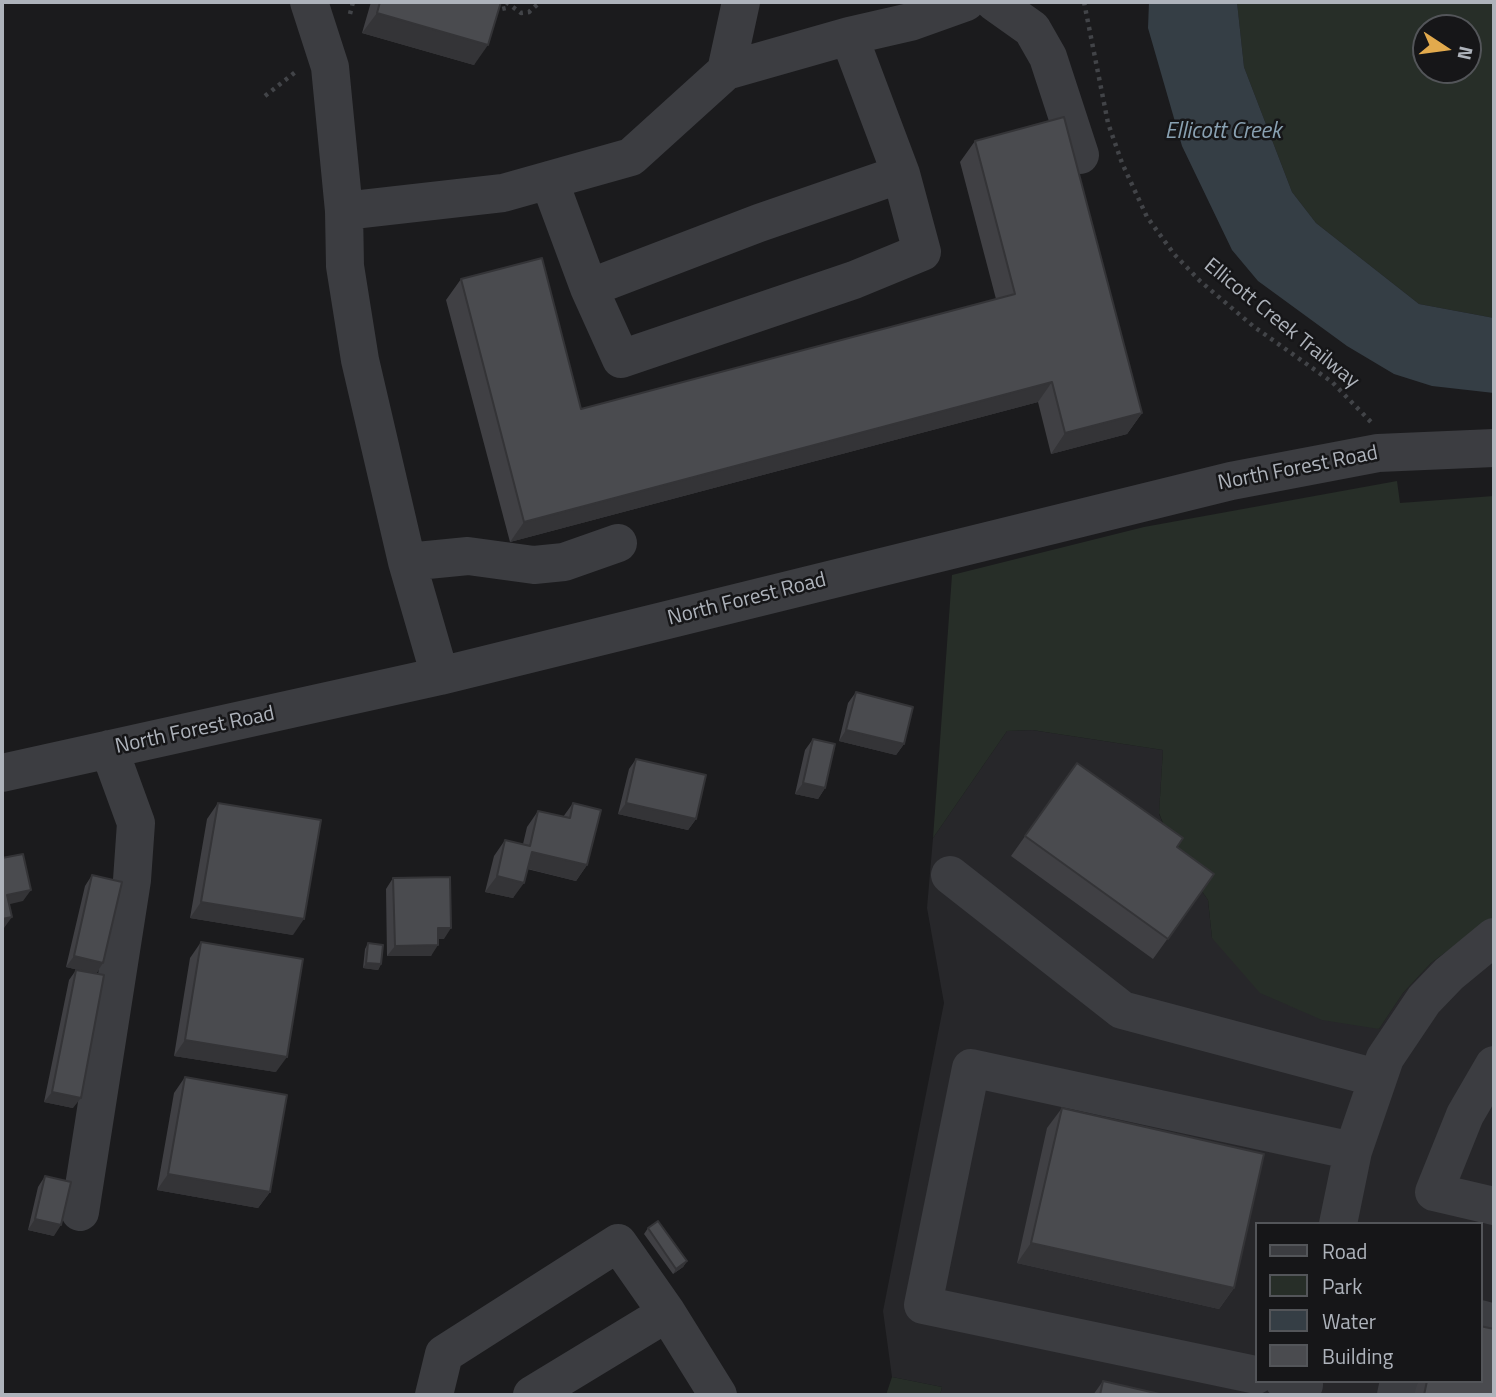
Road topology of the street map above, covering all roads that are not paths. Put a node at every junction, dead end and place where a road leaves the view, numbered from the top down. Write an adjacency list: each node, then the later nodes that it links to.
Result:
1 (309, 2): 10 (street)
2 (741, 2): 6 (street)
3 (966, 2): 5 (street)
4 (994, 2): 7 (street)
5 (849, 36): 6 (street); 8 (street)
6 (726, 71): 9 (street)
7 (1080, 155)
8 (901, 174): 11 (street); 11 (street)
9 (549, 180): 10 (street); 11 (street)
10 (344, 211): 14 (street)
11 (589, 288)
12 (1494, 448): 15 (street, North Forest Road)
13 (618, 543): 14 (street)
14 (407, 562): 15 (street)
15 (440, 676): 16 (street, North Forest Road)
16 (108, 750): 17 (street, North Forest Road); 24 (street)
17 (2, 772)
18 (950, 875): 21 (street)
19 (1494, 937): 21 (street)
20 (1494, 1065): 23 (street)
21 (1377, 1078): 22 (street)
22 (1353, 1151): 25 (street); 27 (street)
23 (1494, 1206)
24 (80, 1212)
25 (1338, 1222)
26 (667, 1313): 28 (street); 29 (street); 30 (street)
27 (1254, 1376)
28 (434, 1395)
29 (533, 1395)
30 (718, 1395)

